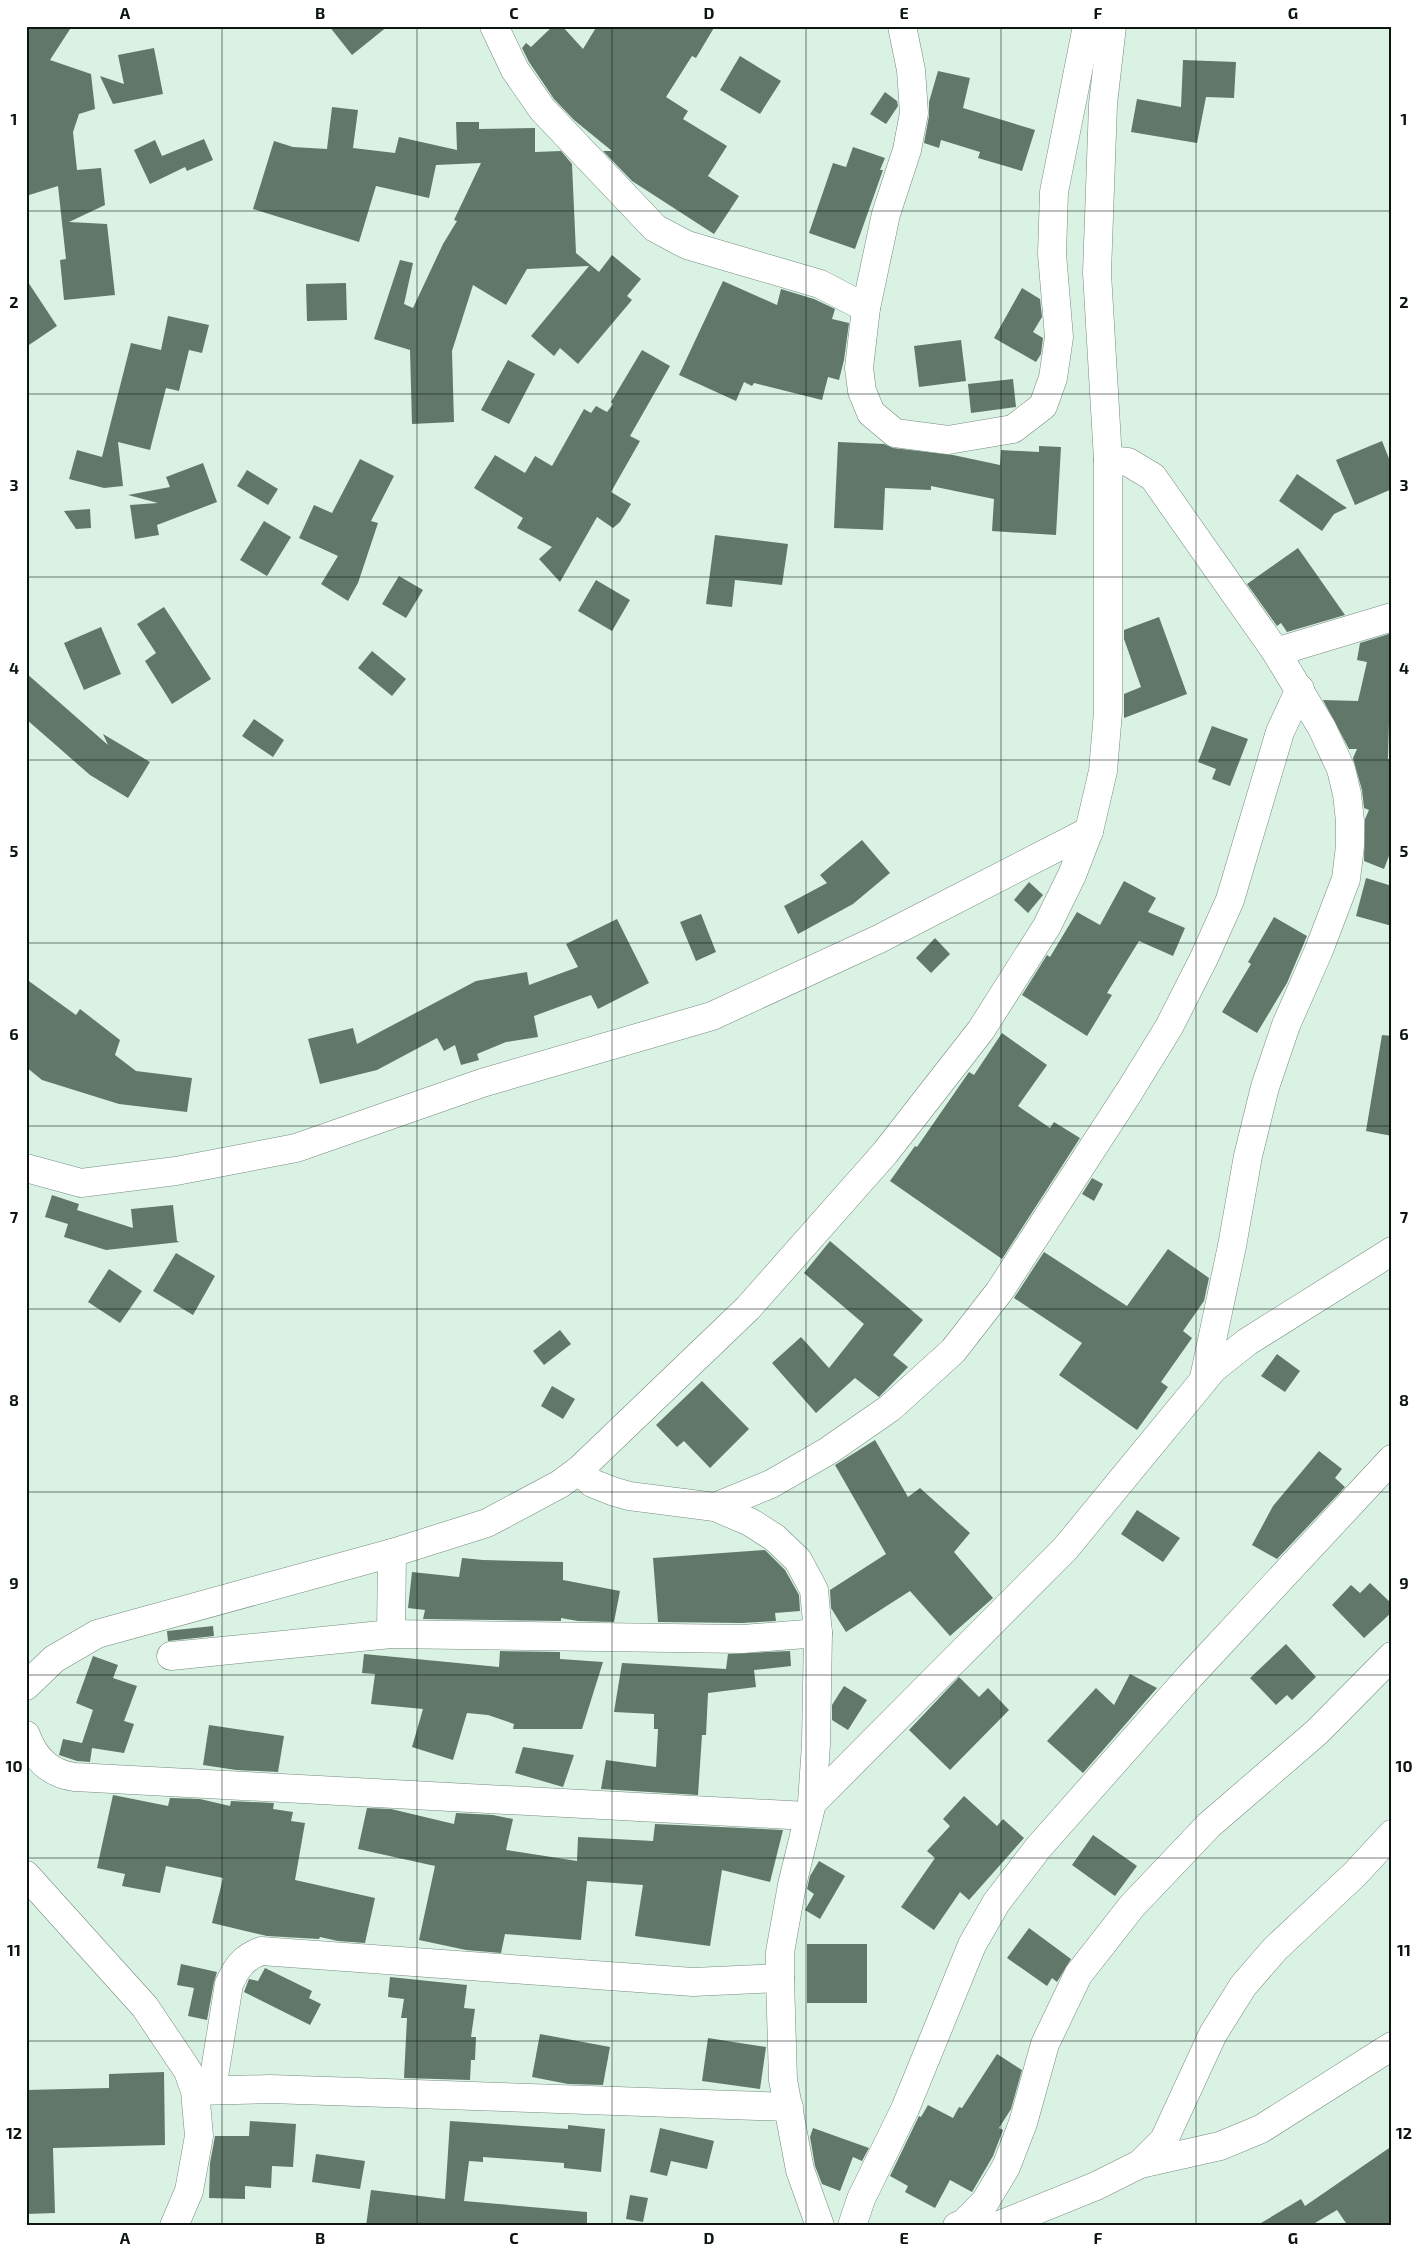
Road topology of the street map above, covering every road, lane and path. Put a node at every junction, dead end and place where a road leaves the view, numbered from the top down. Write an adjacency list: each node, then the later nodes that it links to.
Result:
1 (494, 26): 5 (street)
2 (902, 26): 5 (street)
3 (1087, 26): 5 (street)
4 (1112, 26): 6 (street)
5 (866, 308)
6 (1108, 460): 8 (street); 10 (street)
7 (1392, 617): 8 (street)
8 (1276, 652): 9 (street)
9 (1300, 689): 13 (street); 16 (street)
10 (1089, 831): 11 (street); 15 (street)
11 (26, 1168)
12 (1392, 1251): 13 (street)
13 (1204, 1378): 24 (street)
14 (1392, 1459): 34 (street)
15 (579, 1470): 16 (street); 17 (street)
16 (715, 1507): 18 (street)
17 (392, 1553): 19 (street); 22 (street)
18 (818, 1633): 19 (street); 24 (street)
19 (390, 1634): 20 (street)
20 (171, 1656)
21 (1392, 1656): 35 (street)
22 (26, 1686)
23 (26, 1735): 24 (street)
24 (809, 1810): 27 (street)
25 (1392, 1834): 31 (street)
26 (26, 1875): 29 (street)
27 (780, 1978): 29 (street); 30 (street)
28 (1392, 2046): 31 (street)
29 (204, 2090): 30 (street); 32 (street)
30 (789, 2107): 33 (street)
31 (1140, 2164): 36 (street)
32 (174, 2226)
33 (820, 2226)
34 (852, 2226)
35 (957, 2226)
36 (997, 2226)

